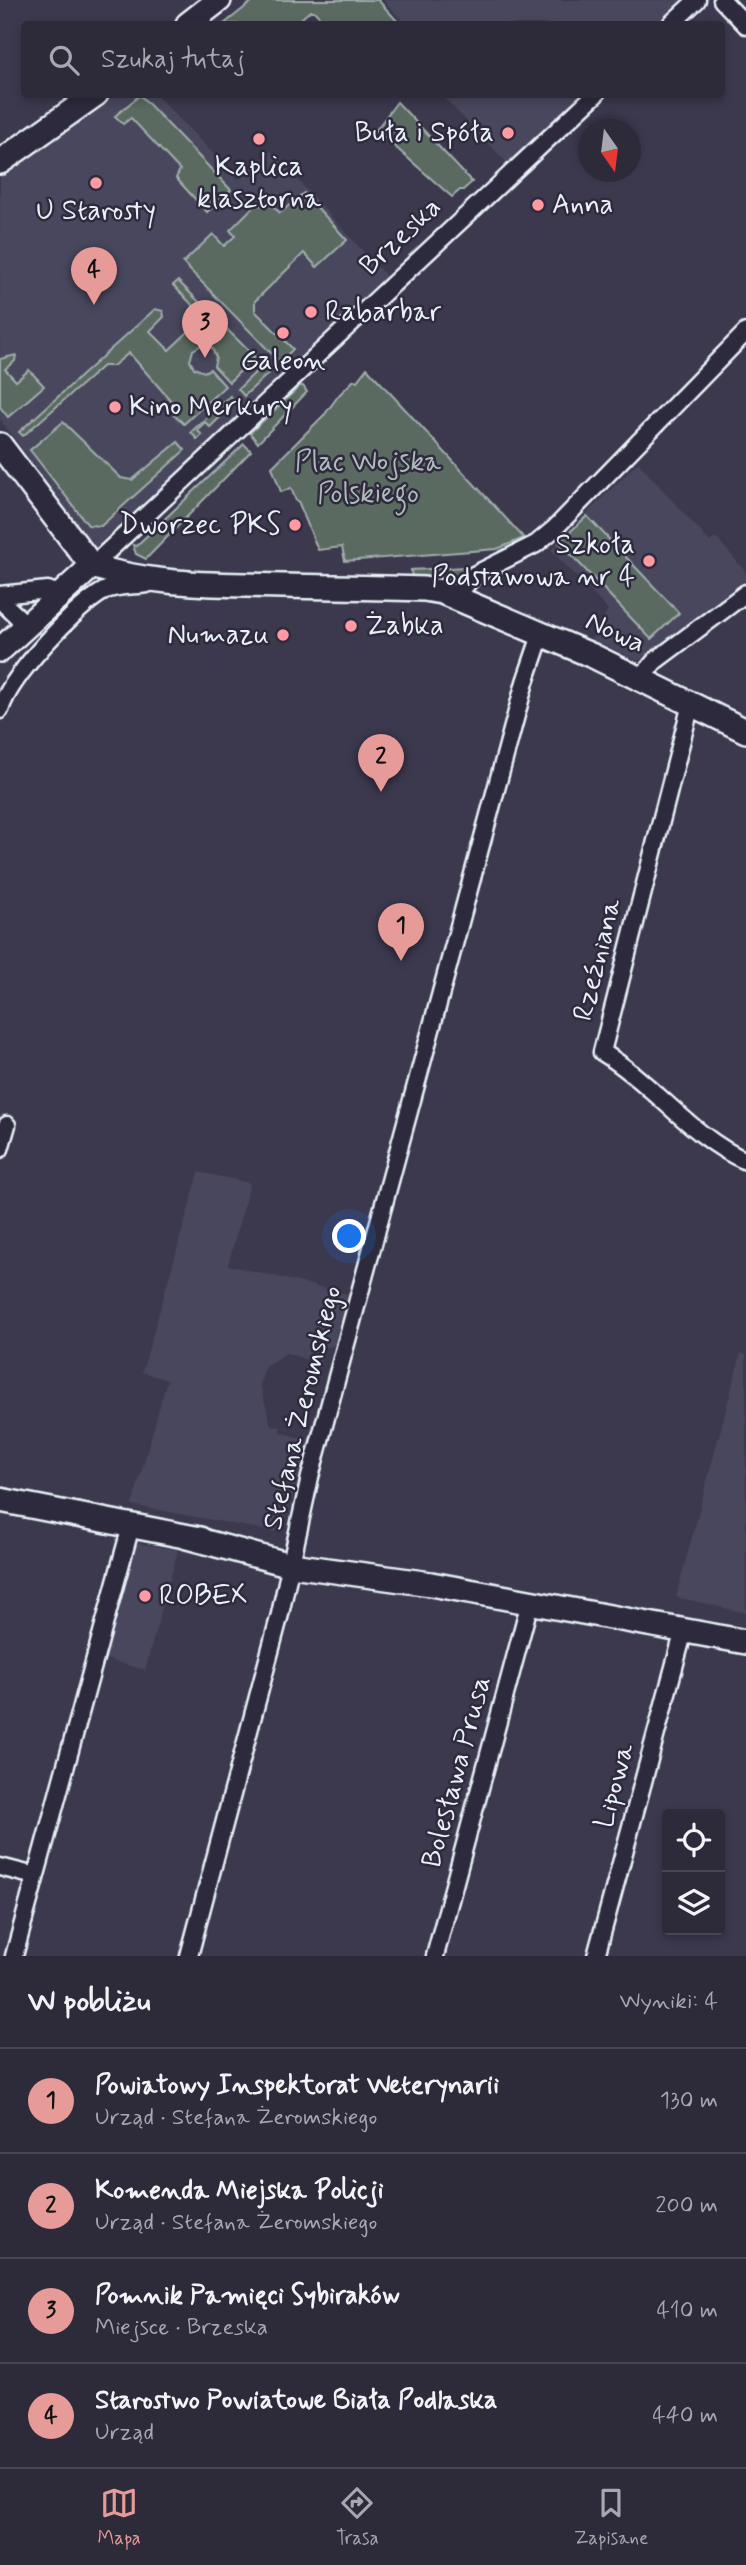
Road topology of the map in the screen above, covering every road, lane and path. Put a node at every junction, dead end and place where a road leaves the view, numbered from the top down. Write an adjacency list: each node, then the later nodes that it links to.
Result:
1 (219, 0): 4 (street)
2 (697, 0): 5 (street)
3 (722, 0): 6 (street)
4 (192, 21)
5 (674, 21)
6 (746, 25)
7 (90, 98): 9 (street)
8 (593, 98): 12 (street, Brzeska)
9 (0, 162)
10 (746, 332): 17 (street)
11 (0, 444): 12 (street)
12 (92, 566): 13 (street); 14 (street, Brzeska)
13 (159, 582): 17 (street); 23 (street)
14 (59, 593): 16 (street); 18 (street, Brzeska)
15 (746, 593): 21 (street)
16 (0, 597): 18 (street)
17 (456, 597): 19 (street, Nowa)
18 (23, 628): 20 (street, Brzeska)
19 (542, 632): 21 (street, Nowa); 30 (street, Stefana Żeromskiego)
20 (0, 650)
21 (641, 678): 22 (street, Nowa)
22 (691, 704): 24 (street, Nowa); 27 (street, Rzeźniana)
23 (0, 710)
24 (746, 731)
25 (7, 1125): 26 (street)
26 (0, 1149)
27 (746, 1161)
28 (0, 1500): 29 (street)
29 (131, 1526): 30 (street); 35 (street)
30 (292, 1558): 31 (street); 37 (street, Stefana Żeromskiego)
31 (530, 1602): 32 (street); 38 (street, Bolesława Prusa)
32 (684, 1630): 33 (street); 39 (street, Lipowa)
33 (746, 1642)
34 (0, 1867): 35 (street)
35 (35, 1876): 36 (street)
36 (14, 1956)
37 (189, 1956)
38 (435, 1956)
39 (596, 1956)

